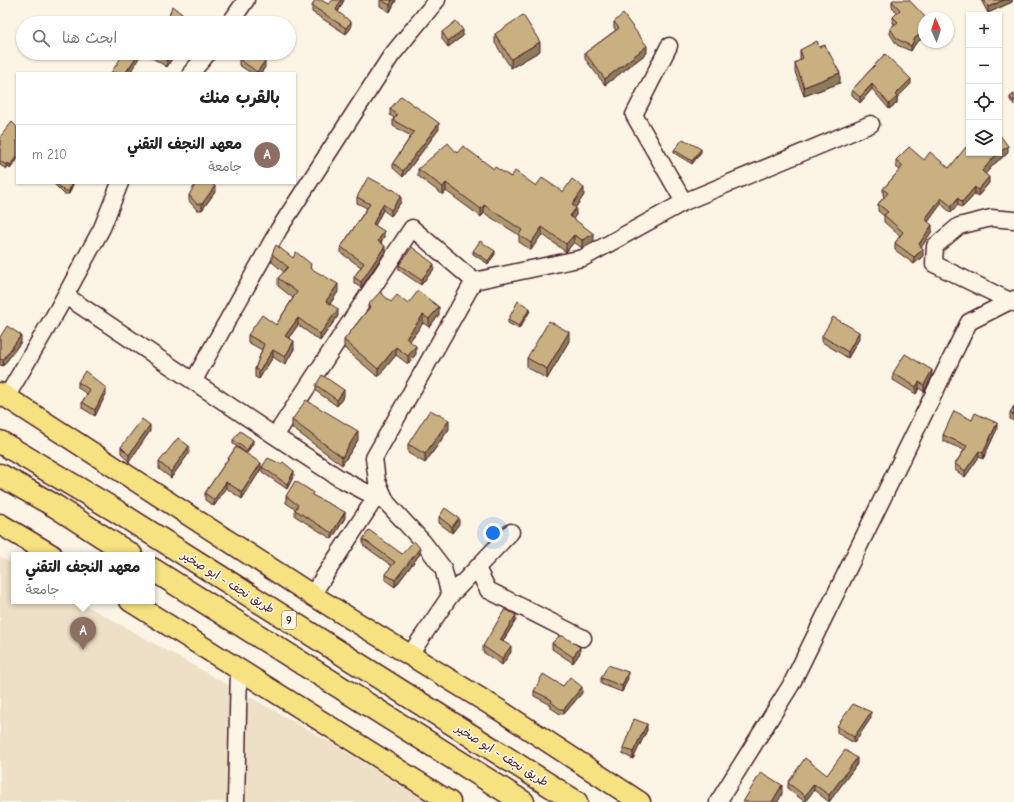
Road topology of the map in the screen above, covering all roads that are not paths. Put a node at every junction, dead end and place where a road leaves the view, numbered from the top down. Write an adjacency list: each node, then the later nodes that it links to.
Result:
1 (246, 0): 3 (street)
2 (437, 0): 14 (street)
3 (235, 16)
4 (669, 46): 9 (street)
5 (202, 60): 6 (street)
6 (192, 72)
7 (871, 124): 9 (street)
8 (120, 184): 12 (street)
9 (684, 202): 11 (street)
10 (1014, 220): 13 (street)
11 (474, 282): 16 (street); 19 (street)
12 (66, 296): 14 (street); 15 (street)
13 (1013, 301): 37 (street)
14 (194, 380): 16 (street)
15 (3, 395): 26 (main road)
16 (275, 436): 19 (street)
17 (0, 442): 35 (highway, طريق نجف - ابو صخير / 9)
18 (0, 475): 23 (highway)
19 (382, 500): 26 (street); 27 (street)
20 (0, 524): 22 (main road)
21 (512, 532): 24 (street)
22 (47, 552)
23 (125, 552)
24 (477, 568): 27 (street); 29 (street)
25 (155, 571): 34 (highway)
26 (312, 595): 30 (main road)
27 (450, 596): 30 (street)
28 (135, 604): 31 (main road)
29 (583, 638)
30 (409, 656): 36 (main road)
31 (239, 668): 32 (street); 33 (main road)
32 (236, 802)
33 (450, 802)
34 (523, 802)
35 (576, 802)
36 (640, 802)
37 (718, 802)

